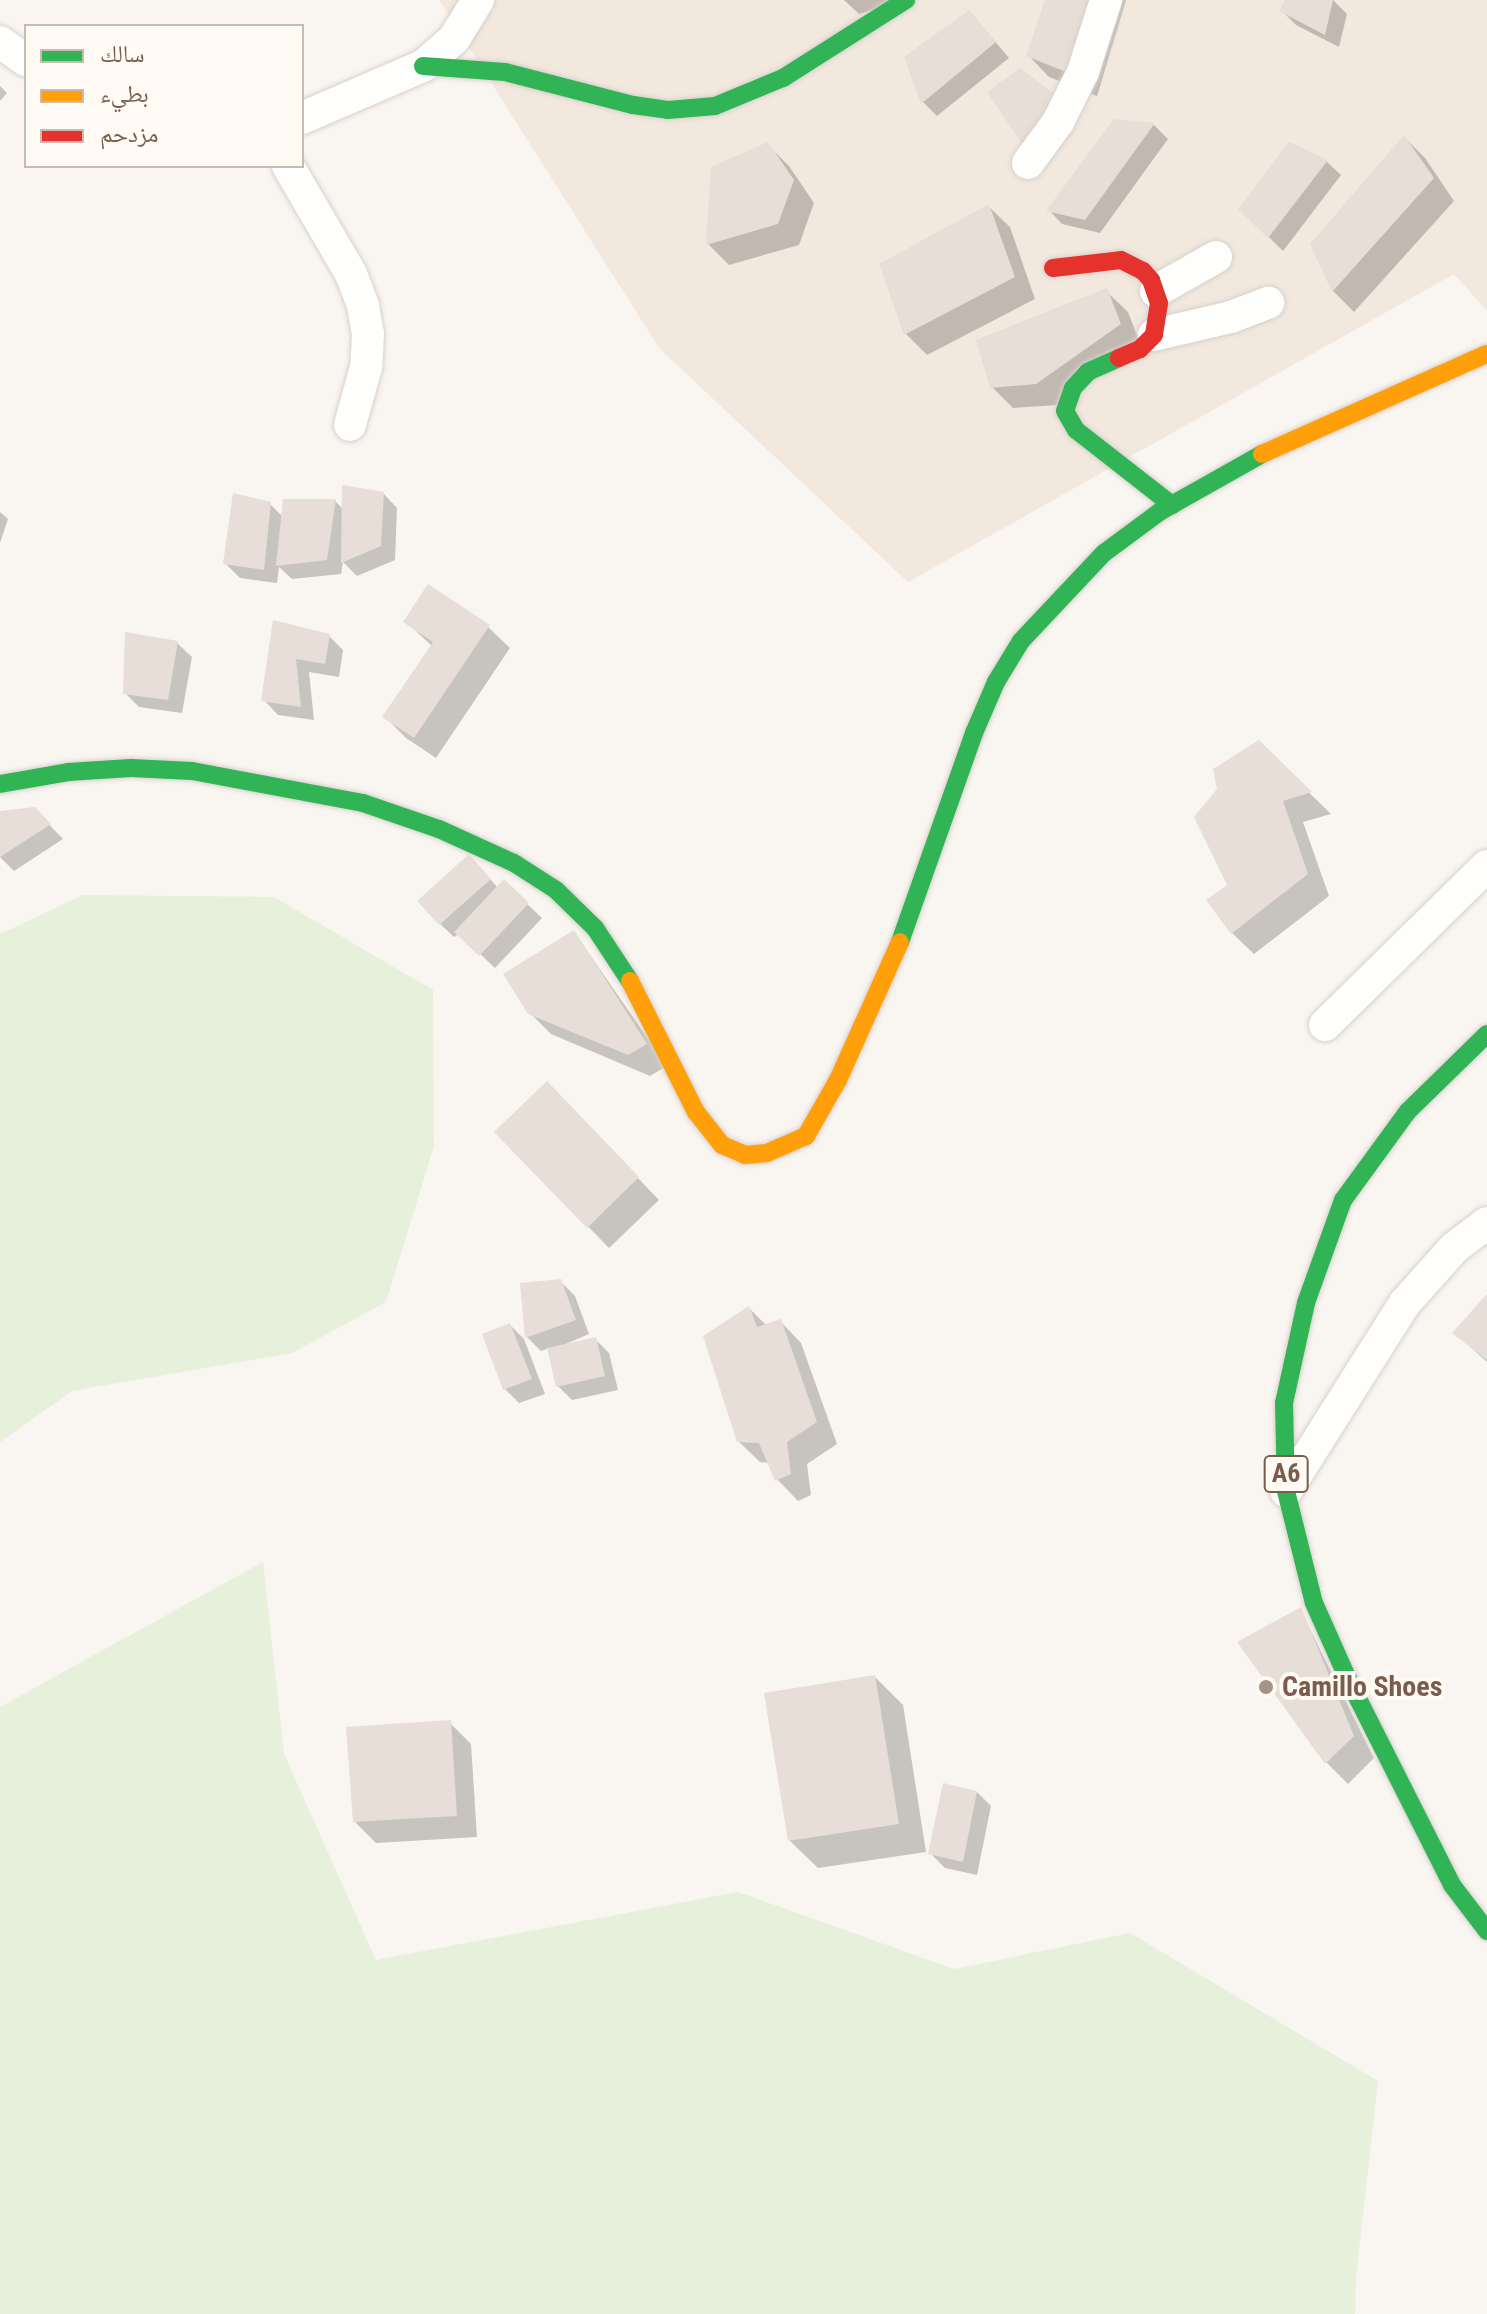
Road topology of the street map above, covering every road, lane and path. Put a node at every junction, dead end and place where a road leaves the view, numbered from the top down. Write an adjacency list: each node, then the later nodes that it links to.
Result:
1 (478, 0): 6 (street)
2 (906, 0): 6 (main road)
3 (1106, 0): 8 (street)
4 (0, 42): 5 (street)
5 (24, 59)
6 (423, 66): 7 (street)
7 (304, 117)
8 (1028, 163)
9 (289, 168): 16 (street)
10 (1216, 257): 12 (street)
11 (1053, 268): 12 (main road)
12 (1156, 291): 14 (main road)
13 (1268, 303): 14 (street)
14 (1154, 335): 17 (main road)
15 (1487, 354): 17 (main road)
16 (350, 425)
17 (1172, 505): 18 (main road)
18 (0, 784)
19 (1487, 866): 20 (street)
20 (1325, 1025)
21 (1487, 1034): 23 (main road, A6)
22 (1487, 1223): 23 (street)
23 (1286, 1491): 24 (main road, A6)
24 (1487, 1931)

